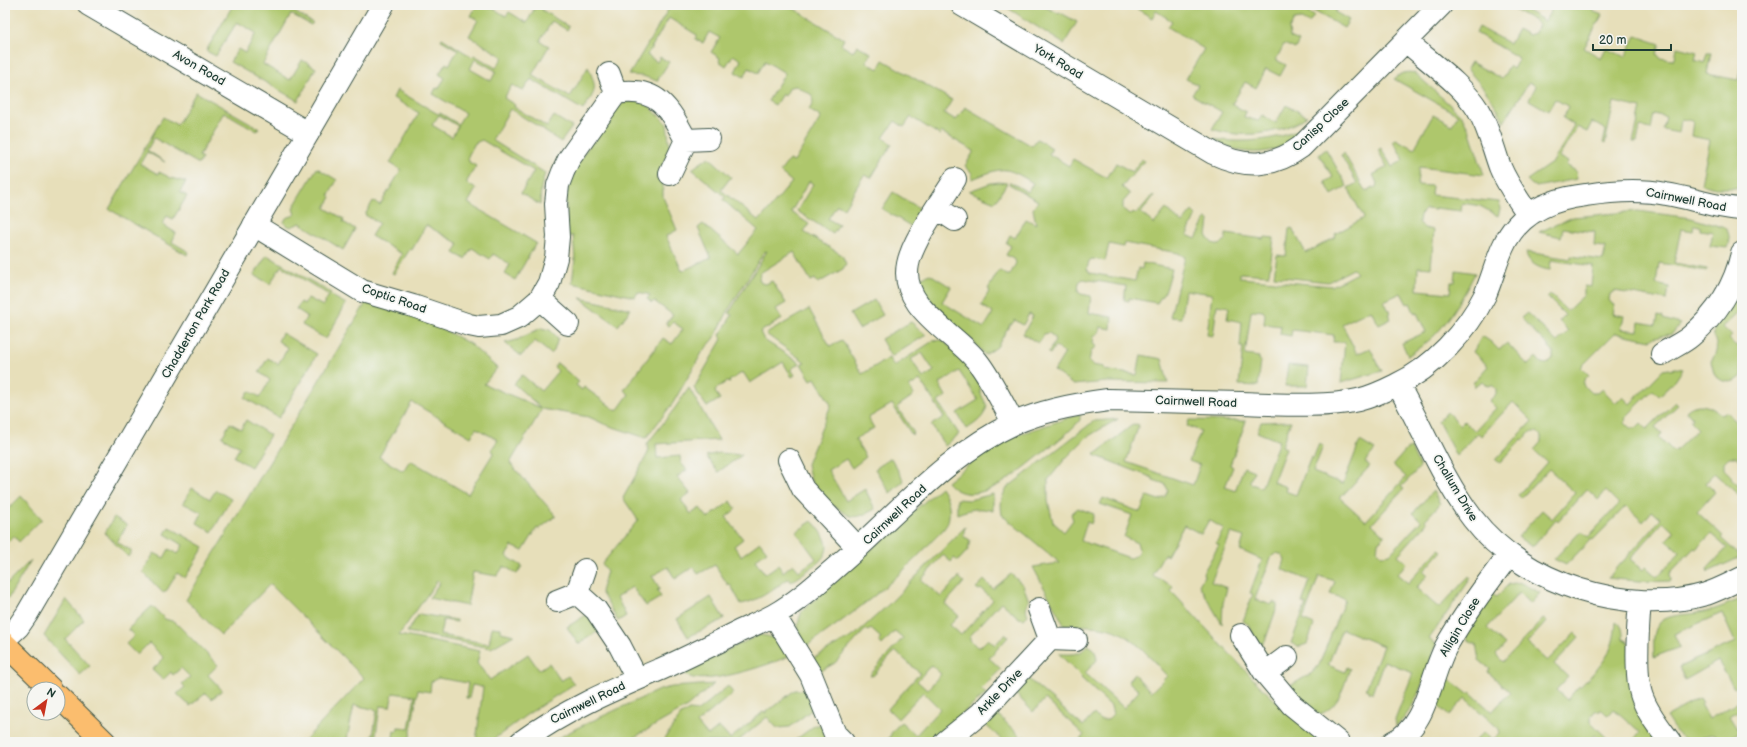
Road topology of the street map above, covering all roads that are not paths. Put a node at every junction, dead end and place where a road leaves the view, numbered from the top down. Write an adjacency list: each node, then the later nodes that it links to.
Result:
1 (383, 5): 7 (street, Chadderton Park Road)
2 (962, 5): 6 (street, York Road)
3 (1441, 5): 5 (street, Canisp Close)
4 (92, 6): 7 (street, Avon Road)
5 (1406, 41): 6 (street, Canisp Close); 14 (street)
6 (1154, 119)
7 (308, 133): 16 (street, Chadderton Park Road)
8 (709, 139): 9 (street)
9 (686, 140): 10 (street); 18 (street, Coptic Road)
10 (670, 174)
11 (955, 179): 12 (street)
12 (937, 208): 15 (street); 22 (street)
13 (1742, 209): 14 (street, Cairnwell Road)
14 (1528, 214): 21 (street, Cairnwell Road)
15 (955, 220)
16 (254, 225): 18 (street, Coptic Road); 34 (street, Chadderton Park Road)
17 (1742, 252): 20 (street)
18 (540, 299): 19 (street)
19 (568, 324)
20 (1662, 354)
21 (1398, 384): 22 (street, Cairnwell Road); 25 (street, Challum Drive)
22 (1014, 424): 24 (street, Cairnwell Road)
23 (789, 460): 24 (street)
24 (858, 548): 32 (street, Cairnwell Road)
25 (1509, 555): 30 (street, Challum Drive); 48 (street, Alligin Close)
26 (585, 570): 28 (street)
27 (1742, 578): 30 (street, Challum Drive)
28 (577, 593): 29 (street); 40 (street, Cairnwell Road)
29 (557, 601)
30 (1640, 602): 49 (street)
31 (1039, 609): 35 (street)
32 (774, 615): 40 (street, Cairnwell Road); 45 (street)
33 (1241, 635): 39 (street)
34 (5, 639)
35 (1050, 639): 36 (street); 46 (street, Arkle Drive)
36 (1076, 640)
37 (5, 644): 41 (main road)
38 (1287, 657): 39 (street)
39 (1265, 673): 47 (street)
40 (637, 679): 44 (street, Cairnwell Road)
41 (43, 681)
42 (66, 704): 43 (main road)
43 (105, 742)
44 (521, 742)
45 (843, 742)
46 (945, 742)
47 (1338, 742)
48 (1393, 742)
49 (1670, 742)

